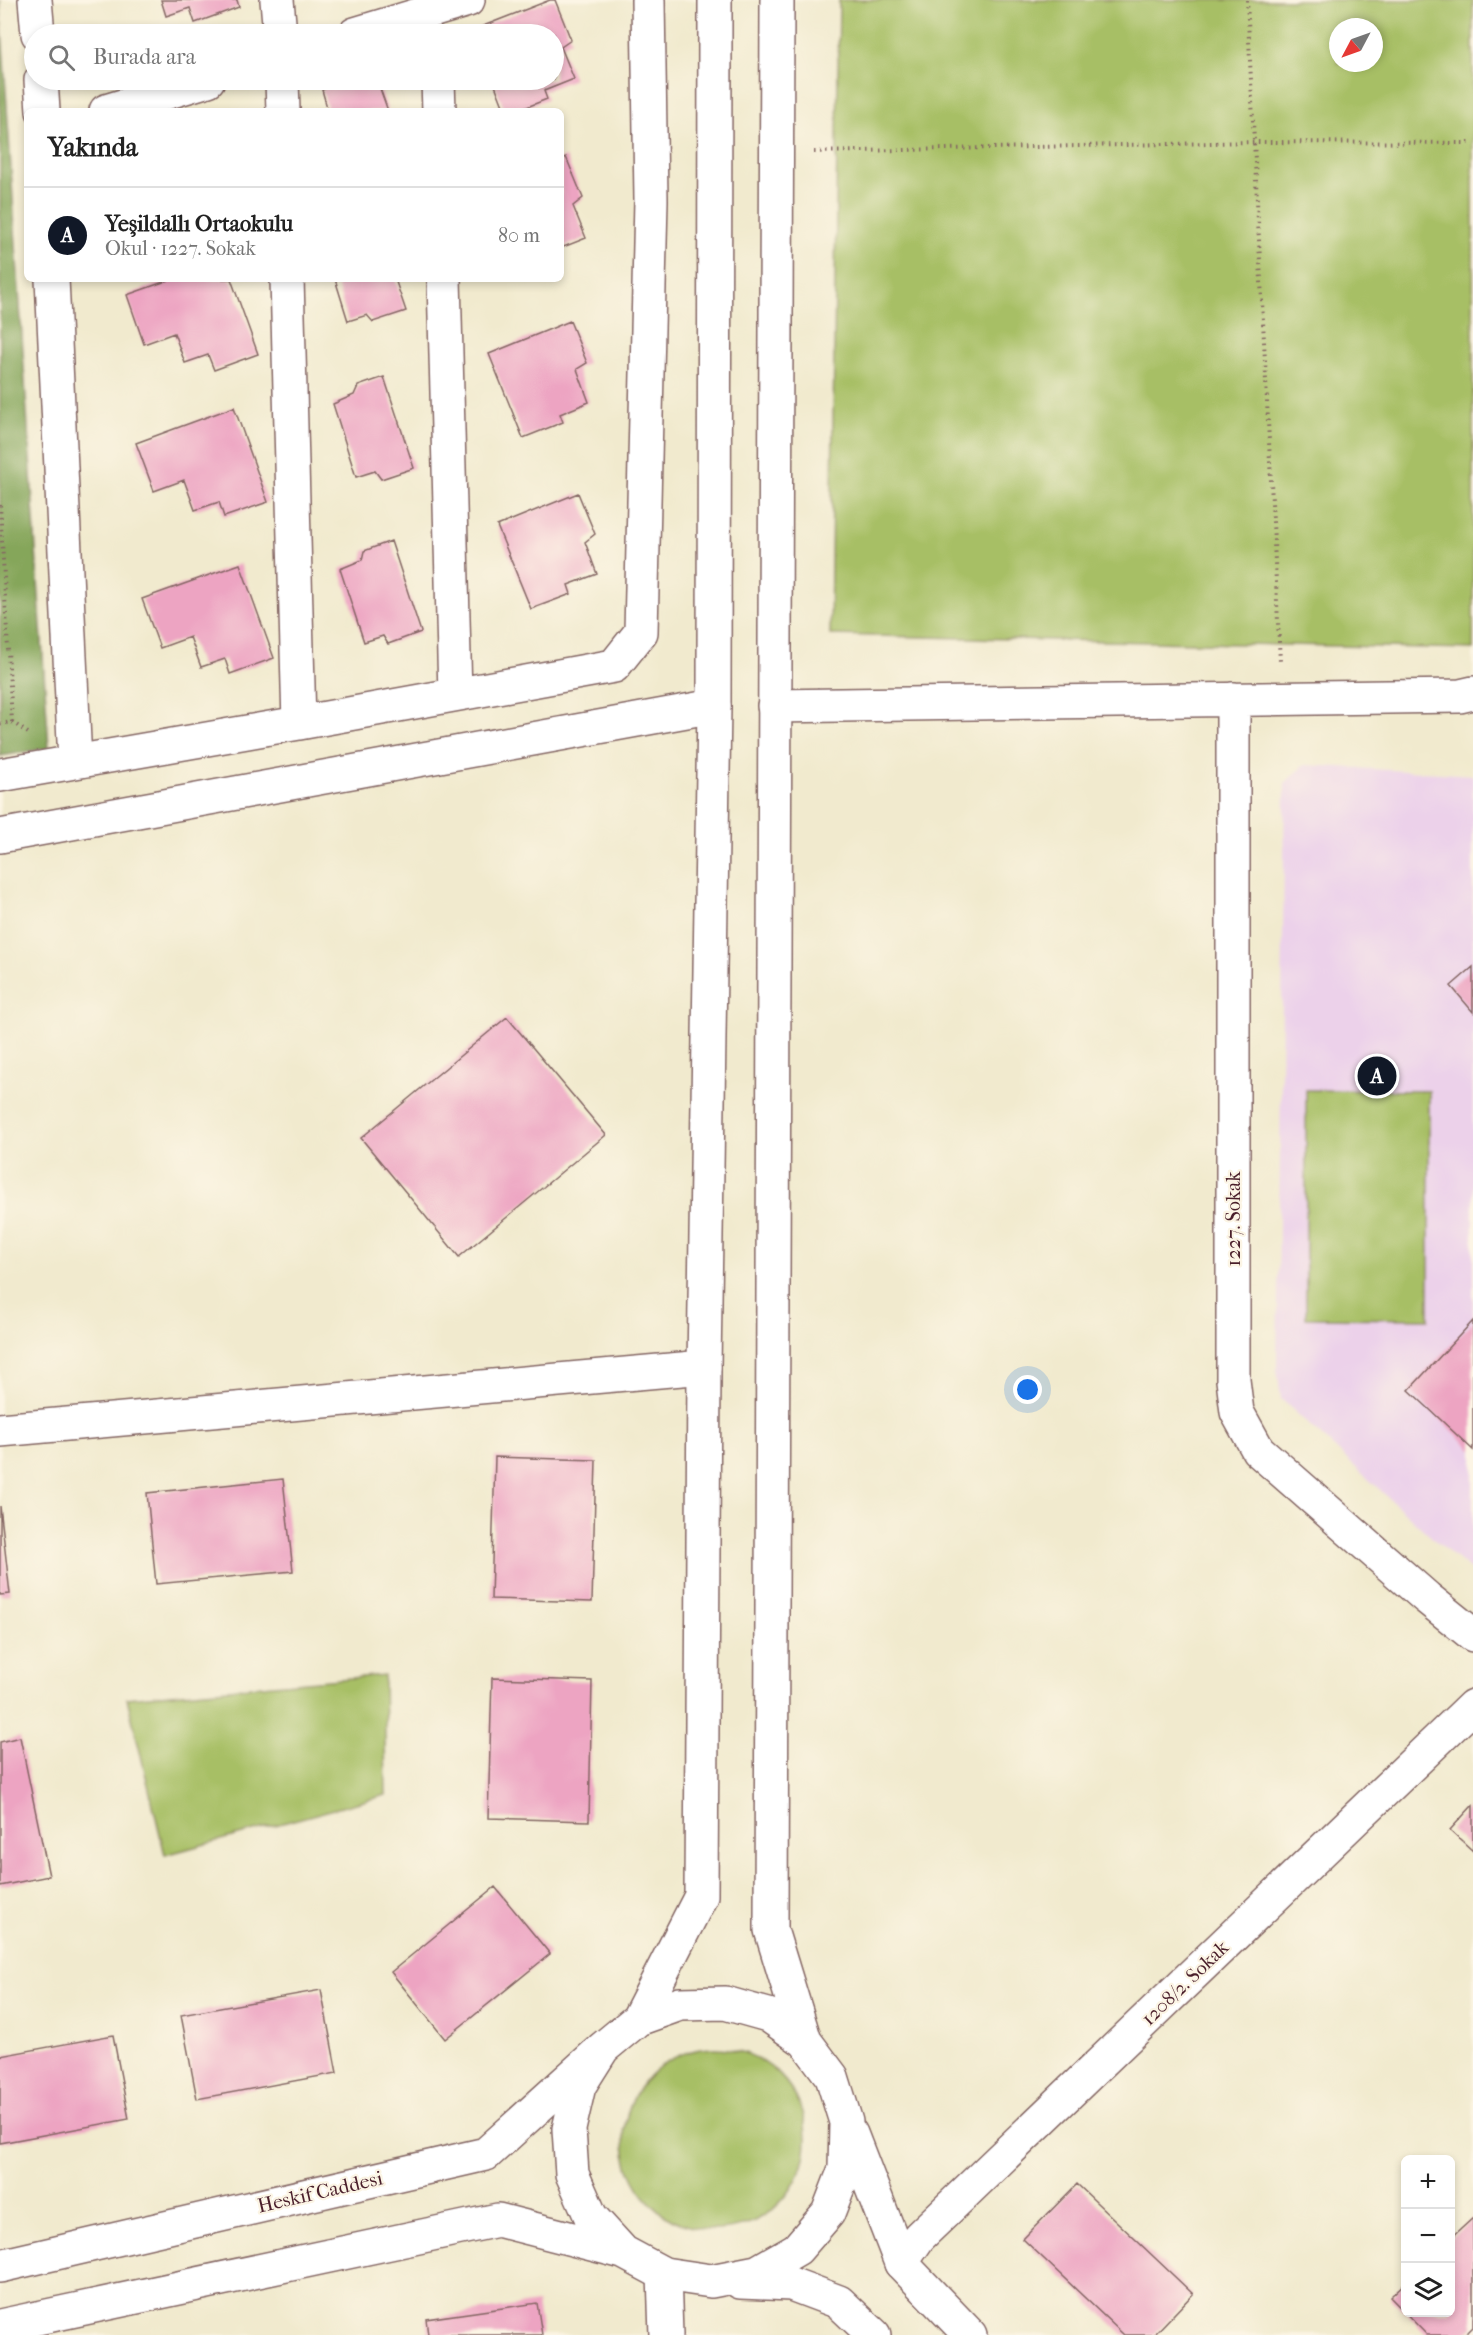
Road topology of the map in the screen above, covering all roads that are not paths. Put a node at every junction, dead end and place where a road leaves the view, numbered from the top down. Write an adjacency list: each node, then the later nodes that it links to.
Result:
1 (35, 0): 8 (main road)
2 (277, 0): 9 (main road)
3 (468, 0): 7 (main road)
4 (648, 0): 23 (main road)
5 (715, 0): 25 (main road)
6 (777, 0): 26 (main road)
7 (436, 15): 10 (main road)
8 (37, 24)
9 (279, 24)
10 (398, 24)
11 (42, 90): 15 (main road)
12 (175, 90): 16 (main road)
13 (282, 90): 17 (main road)
14 (438, 90): 18 (main road)
15 (43, 108)
16 (116, 108)
17 (283, 108)
18 (439, 108)
19 (52, 282): 28 (main road)
20 (287, 282): 27 (main road)
21 (444, 282): 23 (main road)
22 (1473, 693): 24 (main road)
23 (455, 694): 27 (main road)
24 (1233, 699): 26 (main road); 33 (main road, 1227. Sokak)
25 (714, 706): 30 (main road); 31 (main road)
26 (774, 706): 36 (main road)
27 (299, 723): 28 (main road)
28 (75, 762): 29 (main road)
29 (0, 775)
30 (0, 836)
31 (704, 1367): 32 (main road); 35 (main road)
32 (0, 1430)
33 (1473, 1635)
34 (1473, 1706): 40 (main road, 1208/2. Sokak)
35 (638, 2019): 36 (main road); 37 (main road, Heskif Caddesi)
36 (805, 2041): 38 (main road)
37 (603, 2048): 39 (main road); 41 (main road, Heskif Caddesi)
38 (846, 2122): 40 (main road); 43 (main road)
39 (623, 2252): 42 (main road); 44 (main road)
40 (901, 2263): 47 (main road)
41 (0, 2266)
42 (664, 2274): 43 (main road); 45 (main road)
43 (711, 2281): 46 (main road)
44 (0, 2326)
45 (666, 2335)
46 (874, 2335)
47 (970, 2335)

